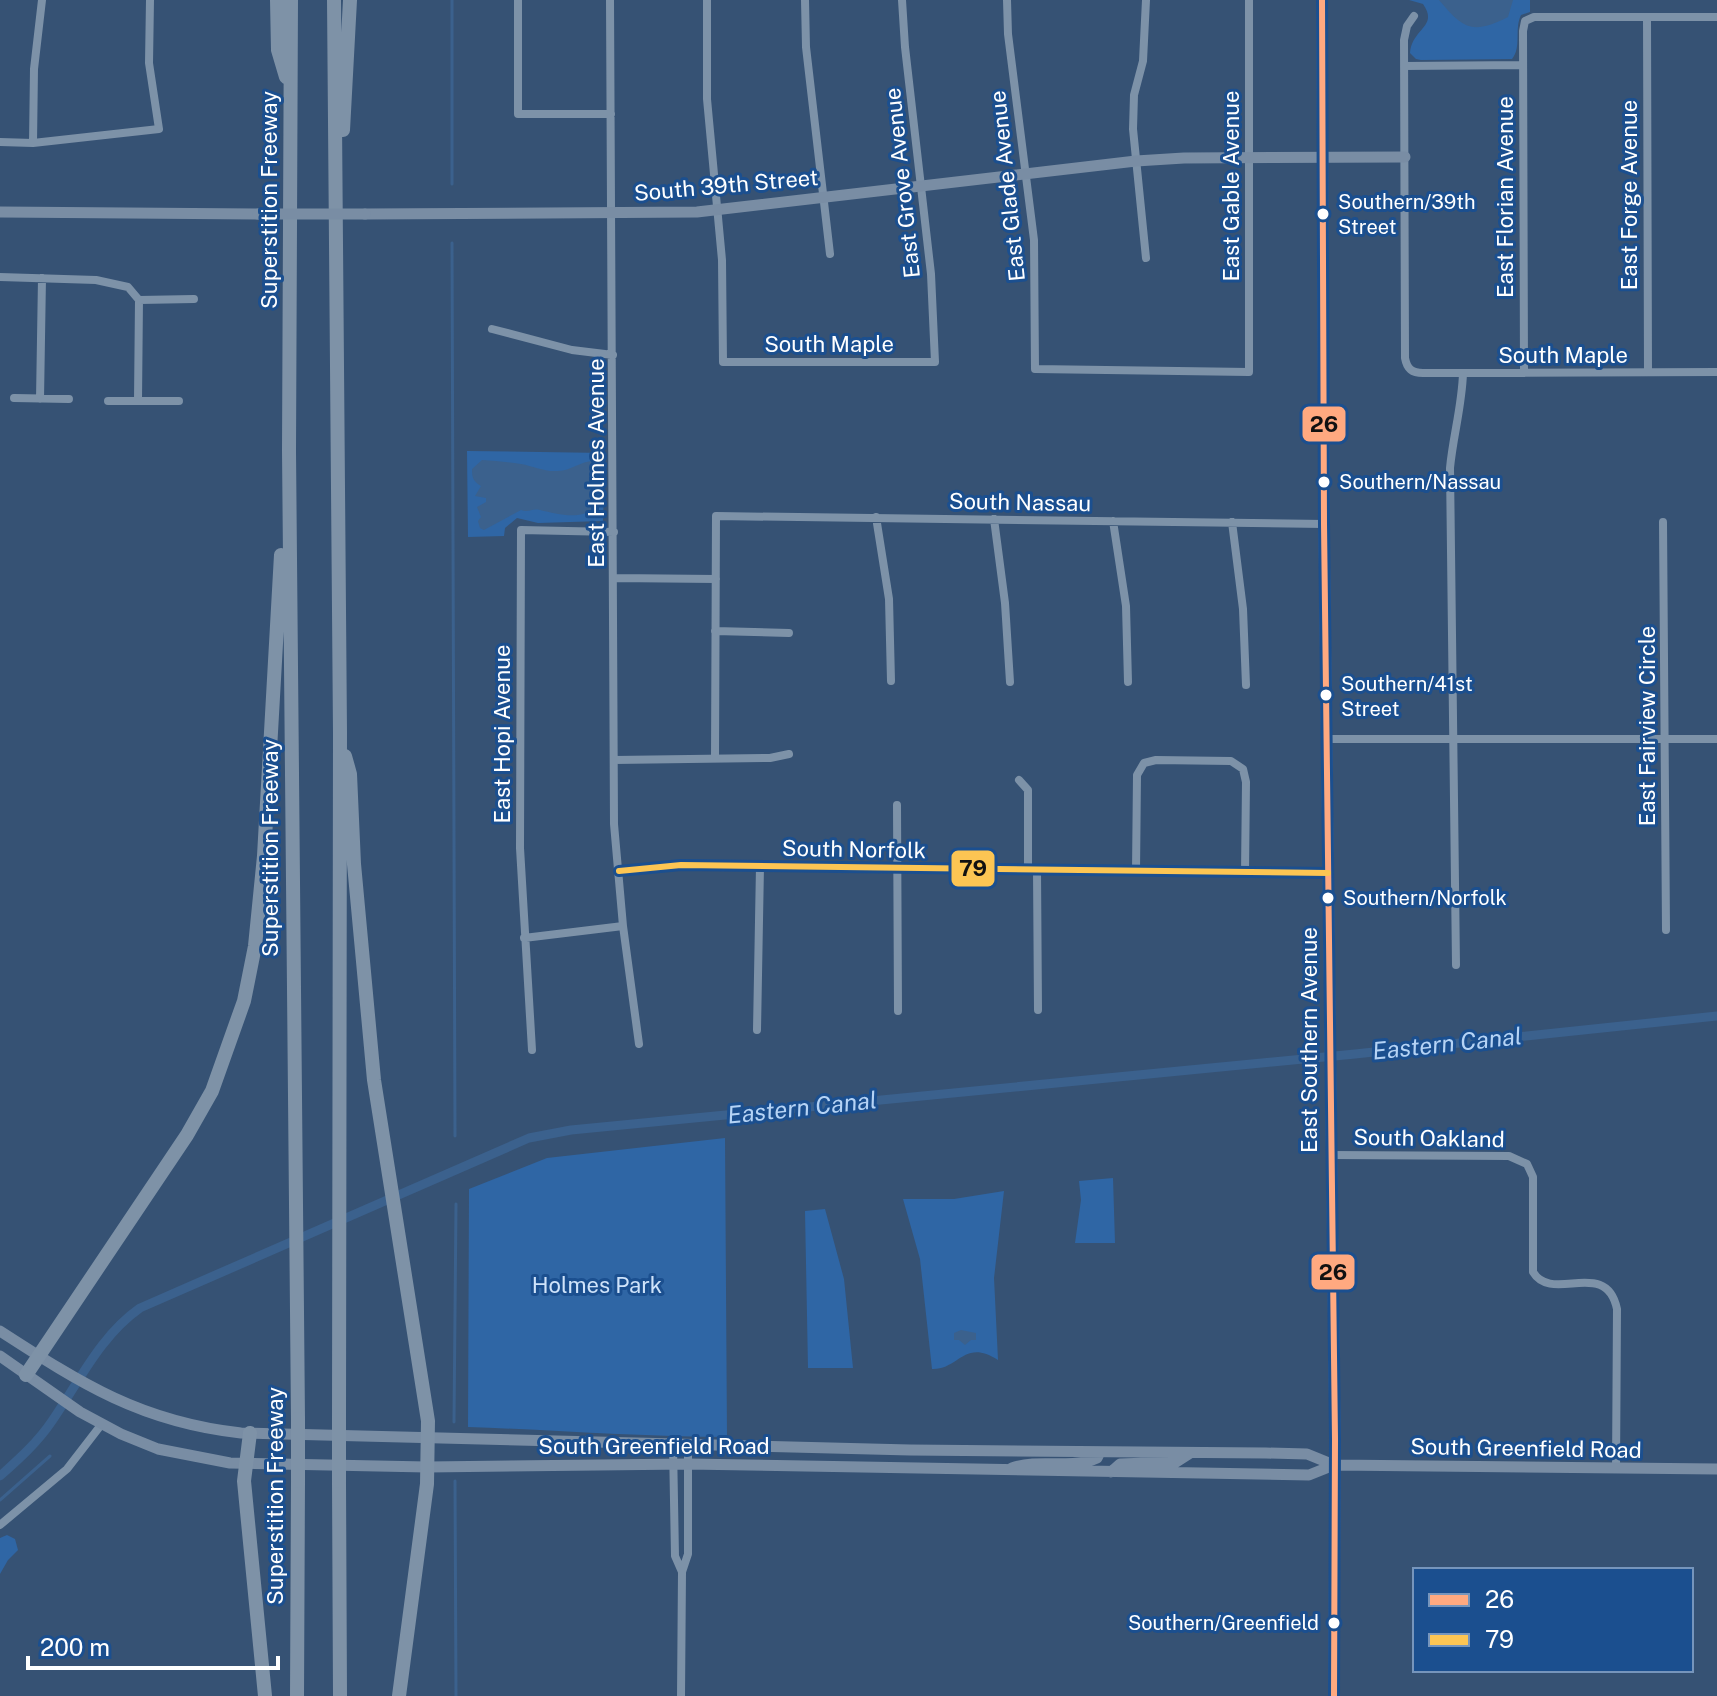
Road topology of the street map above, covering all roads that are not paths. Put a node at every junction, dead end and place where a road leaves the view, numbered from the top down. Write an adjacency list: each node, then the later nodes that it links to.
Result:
1 (42, 0): 24 (street)
2 (150, 0): 24 (street)
3 (277, 0): 21 (highway)
4 (291, 0): 21 (highway, Superstition Freeway)
5 (334, 0): 35 (highway)
6 (350, 0): 35 (highway)
7 (518, 0): 22 (street)
8 (610, 0): 22 (street, East Holmes Avenue)
9 (707, 0): 32 (street)
10 (805, 0): 31 (street)
11 (902, 0): 30 (street, East Grove Avenue)
12 (1007, 0): 29 (street, East Glade Avenue)
13 (1146, 0): 28 (street)
14 (1249, 0): 26 (street, East Gable Avenue)
15 (1322, 0): 25 (main road, East Southern Avenue)
16 (1414, 16): 20 (street)
17 (1647, 17): 18 (street); 19 (street, East Florian Avenue); 46 (street, East Forge Avenue)
18 (1717, 17)
19 (1523, 65): 20 (street); 49 (street, East Florian Avenue)
20 (1404, 66): 27 (street)
21 (291, 97): 56 (highway, Superstition Freeway)
22 (611, 114): 34 (street, East Holmes Avenue)
23 (0, 142): 24 (street)
24 (33, 143)
25 (1322, 156): 26 (main road, South 39th Street); 27 (main road, South 39th Street); 62 (main road, East Southern Avenue)
26 (1249, 157): 28 (main road, South 39th Street); 45 (street, East Gable Avenue)
27 (1405, 157): 48 (street, South Maple)
28 (1136, 161): 29 (main road, South 39th Street); 37 (street)
29 (1026, 173): 30 (main road, South 39th Street); 45 (street, East Glade Avenue)
30 (921, 185): 31 (main road, South 39th Street); 44 (street, East Grove Avenue)
31 (824, 197): 32 (main road, South 39th Street); 36 (street)
32 (716, 210): 34 (main road, South 39th Street); 44 (street, South Maple)
33 (0, 212): 34 (main road, South 39th Street, bridge)
34 (613, 213): 43 (street, East Holmes Avenue)
35 (335, 234): 72 (highway)
36 (830, 254)
37 (1146, 258)
38 (0, 277): 39 (street)
39 (42, 278): 41 (street); 51 (street)
40 (194, 299): 41 (street)
41 (139, 300): 53 (street)
42 (492, 329): 43 (street)
43 (613, 355): 63 (street, East Holmes Avenue)
44 (935, 362)
45 (1035, 369)
46 (1648, 372): 47 (street, South Maple); 49 (street, South Maple)
47 (1717, 372)
48 (1463, 373): 49 (street, South Maple); 73 (street)
49 (1524, 373)
50 (14, 398): 51 (street)
51 (40, 399): 52 (street)
52 (69, 399)
53 (138, 400): 54 (street); 55 (street)
54 (108, 401)
55 (179, 401)
56 (288, 451): 101 (highway); 122 (highway, Superstition Freeway, bridge)
57 (876, 517): 58 (street, South Nassau); 65 (street, South Nassau); 68 (street)
58 (994, 519): 59 (street, South Nassau); 69 (street)
59 (1113, 521): 60 (street, South Nassau); 70 (street)
60 (1232, 522): 62 (street, South Nassau); 71 (street)
61 (1663, 522): 75 (street, East Fairview Circle)
62 (1324, 524): 74 (main road, East Southern Avenue)
63 (614, 532): 64 (street, East Holmes Avenue); 91 (street, East Hopi Avenue)
64 (614, 578): 65 (street); 79 (street, East Holmes Avenue)
65 (716, 579): 66 (street)
66 (715, 631): 67 (street); 78 (street)
67 (789, 633)
68 (891, 681)
69 (1010, 682)
70 (1128, 682)
71 (1246, 685)
72 (340, 732): 105 (highway); 123 (highway, bridge)
73 (1453, 738): 74 (street); 75 (street); 92 (street)
74 (1326, 739): 88 (main road, East Southern Avenue)
75 (1665, 739): 76 (street); 90 (street, East Fairview Circle)
76 (1717, 739)
77 (789, 754): 78 (street)
78 (715, 758): 79 (street)
79 (614, 760): 85 (street, East Holmes Avenue)
80 (1019, 780): 84 (street)
81 (897, 805): 83 (street)
82 (760, 866): 83 (street, South Norfolk); 85 (street, South Norfolk); 95 (street)
83 (897, 868): 84 (street, South Norfolk); 94 (street)
84 (1032, 870): 86 (street, South Norfolk); 93 (street)
85 (619, 871): 89 (street, East Holmes Avenue)
86 (1136, 871): 87 (street, South Norfolk); 87 (street)
87 (1245, 873): 88 (street, South Norfolk)
88 (1328, 873): 98 (main road, East Southern Avenue)
89 (623, 926): 91 (street); 96 (street, East Holmes Avenue)
90 (1666, 930)
91 (524, 938): 97 (street, East Hopi Avenue)
92 (1456, 965)
93 (1038, 1010)
94 (898, 1011)
95 (757, 1030)
96 (639, 1044)
97 (532, 1050)
98 (1330, 1155): 113 (main road, East Southern Avenue); 115 (street, South Oakland)
99 (0, 1331): 101 (main road, South Greenfield Road)
100 (0, 1356): 102 (main road, South Greenfield Road)
101 (39, 1356): 102 (highway); 104 (main road, South Greenfield Road)
102 (26, 1375): 103 (main road, South Greenfield Road)
103 (101, 1425): 110 (main road, South Greenfield Road); 119 (street)
104 (250, 1433): 105 (main road, South Greenfield Road); 110 (highway)
105 (428, 1437): 106 (main road, South Greenfield Road); 114 (highway)
106 (673, 1445): 107 (main road, South Greenfield Road); 111 (street)
107 (688, 1445): 108 (main road, South Greenfield Road); 112 (street)
108 (1100, 1452): 109 (main road, South Greenfield Road); 117 (main road)
109 (1190, 1453): 113 (main road, South Greenfield Road); 118 (main road)
110 (246, 1464): 114 (main road, South Greenfield Road); 121 (highway)
111 (674, 1464): 112 (main road, South Greenfield Road); 114 (main road, South Greenfield Road); 120 (street)
112 (688, 1464): 117 (main road, South Greenfield Road); 120 (street)
113 (1334, 1465): 115 (main road, South Greenfield Road); 118 (main road, South Greenfield Road); 126 (main road, East Southern Avenue)
114 (427, 1467): 124 (highway)
115 (1616, 1469): 116 (main road, South Greenfield Road)
116 (1717, 1469)
117 (1004, 1471): 118 (main road, South Greenfield Road)
118 (1111, 1472)
119 (0, 1525)
120 (682, 1572): 125 (street)
121 (265, 1696)
122 (297, 1696)
123 (340, 1696)
124 (399, 1696)
125 (681, 1696)
126 (1334, 1696)

